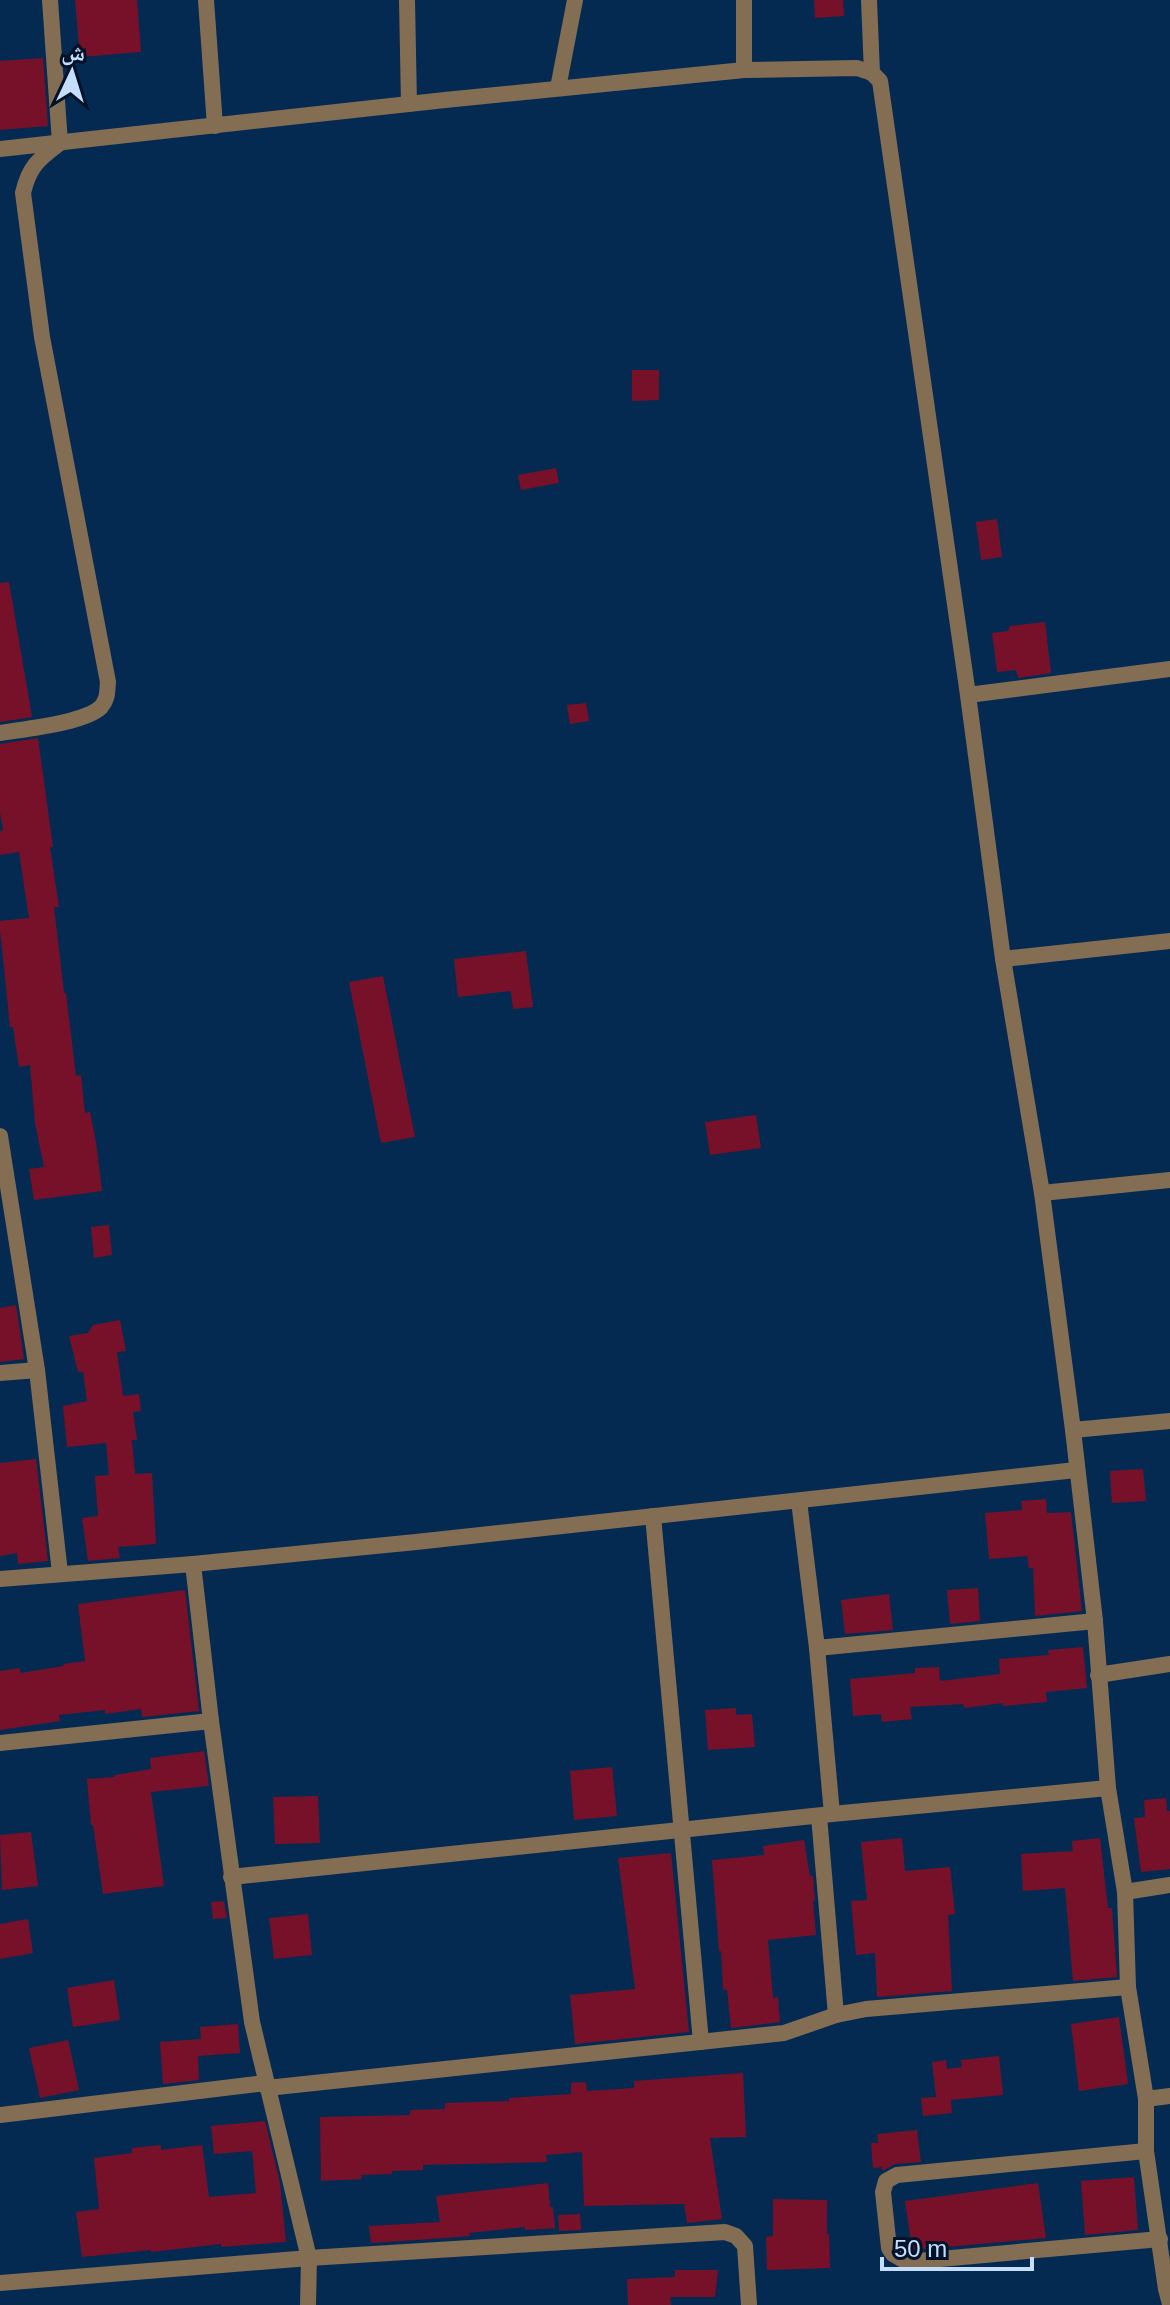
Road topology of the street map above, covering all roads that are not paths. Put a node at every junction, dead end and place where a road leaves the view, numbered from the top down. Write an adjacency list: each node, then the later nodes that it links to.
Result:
1 (50, 0): 12 (street)
2 (206, 0): 11 (street)
3 (407, 0): 10 (street)
4 (575, 0): 9 (street)
5 (744, 0): 7 (street)
6 (869, 0): 8 (street)
7 (744, 70): 8 (street); 9 (street)
8 (872, 73): 15 (street)
9 (558, 88): 10 (street)
10 (409, 104): 11 (street)
11 (215, 126): 12 (street)
12 (60, 143): 13 (street); 16 (street)
13 (0, 149)
14 (1170, 669): 15 (street)
15 (968, 695): 18 (street)
16 (0, 733)
17 (1170, 941): 18 (street)
18 (1003, 959): 21 (street)
19 (0, 1136): 22 (street)
20 (1170, 1180): 21 (street)
21 (1042, 1193): 26 (street)
22 (6, 1215): 23 (street)
23 (37, 1370): 24 (street); 31 (street)
24 (0, 1373)
25 (1170, 1421): 26 (street)
26 (1073, 1430): 27 (street)
27 (1076, 1470): 28 (street); 33 (street)
28 (799, 1501): 29 (street); 34 (street)
29 (653, 1516): 30 (street); 41 (street)
30 (193, 1564): 31 (street); 37 (street)
31 (60, 1573): 32 (street)
32 (0, 1579)
33 (1095, 1621): 34 (street); 36 (street)
34 (817, 1648): 40 (street)
35 (1170, 1664): 36 (street)
36 (1098, 1675): 39 (street)
37 (211, 1721): 38 (street); 42 (street)
38 (0, 1743)
39 (1108, 1788): 40 (street); 44 (street)
40 (826, 1815): 41 (street); 46 (street)
41 (682, 1830): 42 (street); 47 (street)
42 (231, 1877): 48 (street)
43 (1170, 1885): 44 (street)
44 (1125, 1892): 45 (street)
45 (1128, 1987): 46 (street); 50 (street)
46 (836, 2015): 47 (street)
47 (701, 2042): 48 (street)
48 (266, 2086): 51 (street); 54 (street)
49 (1170, 2096): 50 (street)
50 (1146, 2099): 52 (street)
51 (0, 2115)
52 (1146, 2151): 53 (street); 53 (street)
53 (1160, 2239): 56 (street)
54 (309, 2258): 55 (street); 57 (street); 58 (street)
55 (0, 2283)
56 (1169, 2293)
57 (308, 2305)
58 (749, 2305)

